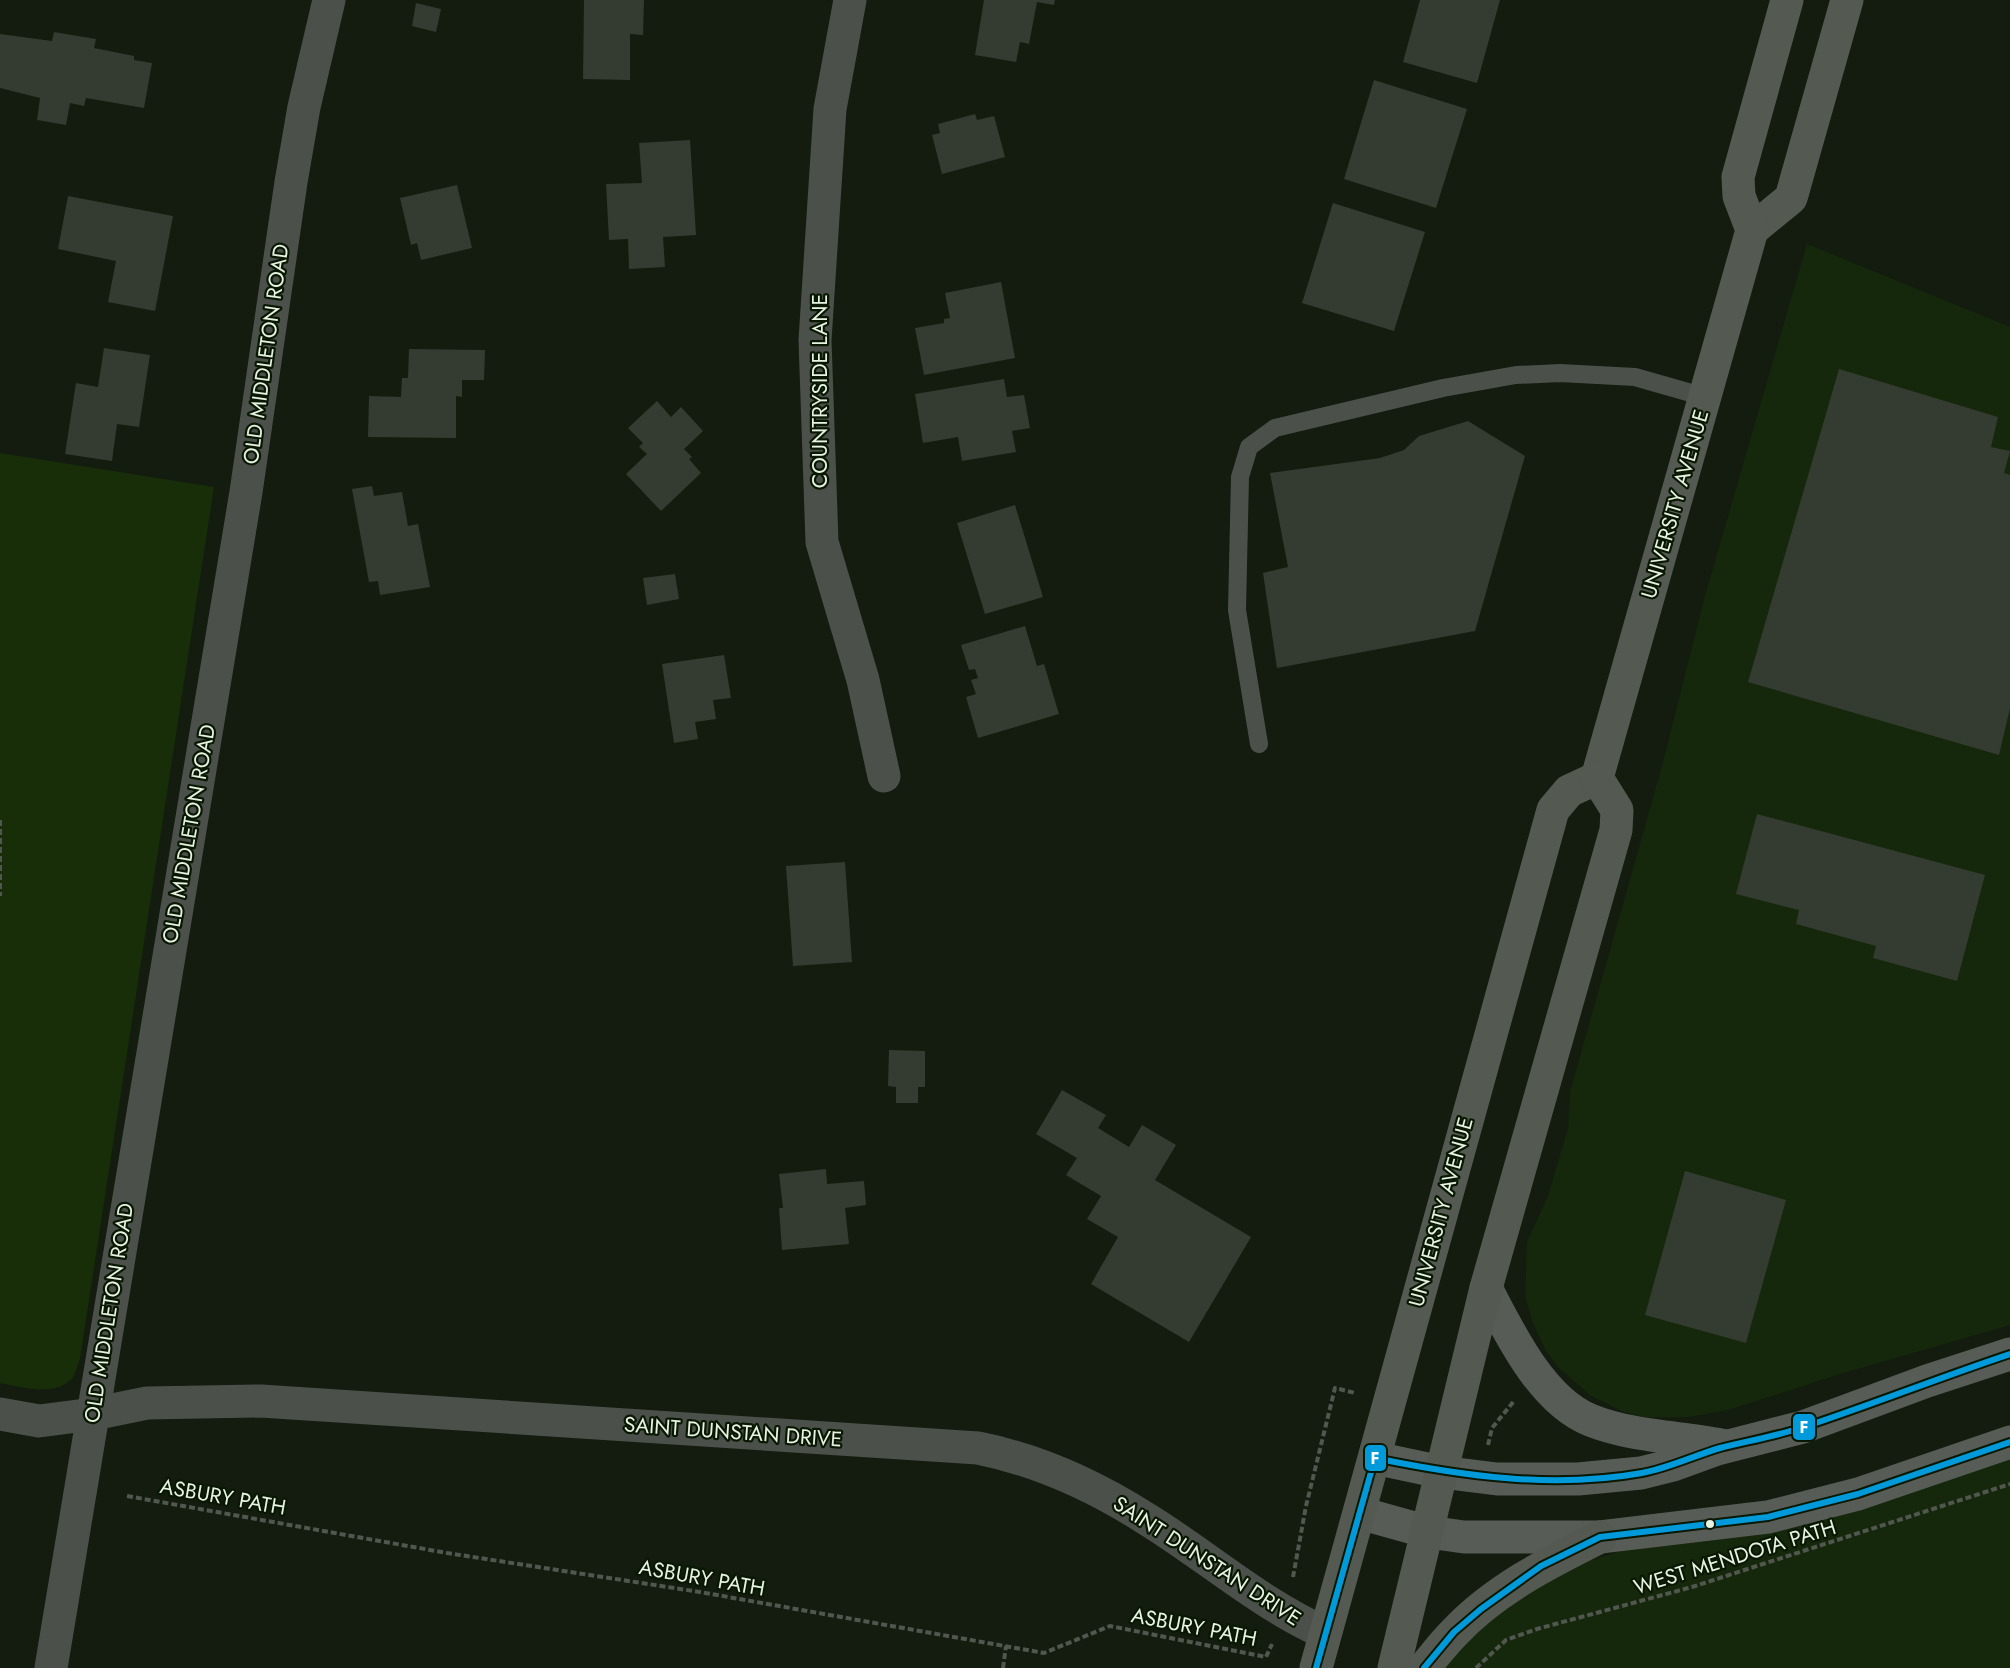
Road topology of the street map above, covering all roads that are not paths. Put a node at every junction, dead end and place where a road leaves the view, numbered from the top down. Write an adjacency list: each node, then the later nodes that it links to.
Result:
1 (850, 0): 8 (street, COUNTRYSIDE LANE)
2 (1787, 0): 5 (main road)
3 (1847, 0): 5 (main road)
4 (324, 1): 13 (street, OLD MIDDLETON ROAD)
5 (1752, 230): 6 (main road, UNIVERSITY AVENUE)
6 (1705, 397): 7 (lane); 9 (main road, UNIVERSITY AVENUE)
7 (1259, 744)
8 (884, 776)
9 (1597, 777): 10 (main road); 16 (main road, UNIVERSITY AVENUE)
10 (1486, 1288): 15 (main road); 17 (main road)
11 (2010, 1354): 15 (main road)
12 (0, 1414): 13 (street, SAINT DUNSTAN DRIVE)
13 (93, 1414): 21 (street, SAINT DUNSTAN DRIVE); 22 (street, OLD MIDDLETON ROAD)
14 (2010, 1442): 20 (main road)
15 (1728, 1446): 17 (main road)
16 (1375, 1458): 17 (main road); 18 (main road, UNIVERSITY AVENUE)
17 (1442, 1472): 19 (main road)
18 (1360, 1513): 19 (main road); 21 (main road, UNIVERSITY AVENUE)
19 (1428, 1532): 20 (main road); 24 (main road)
20 (1600, 1537): 25 (main road)
21 (1324, 1633): 23 (main road, UNIVERSITY AVENUE)
22 (51, 1668)
23 (1316, 1668)
24 (1394, 1668)
25 (1424, 1668)

